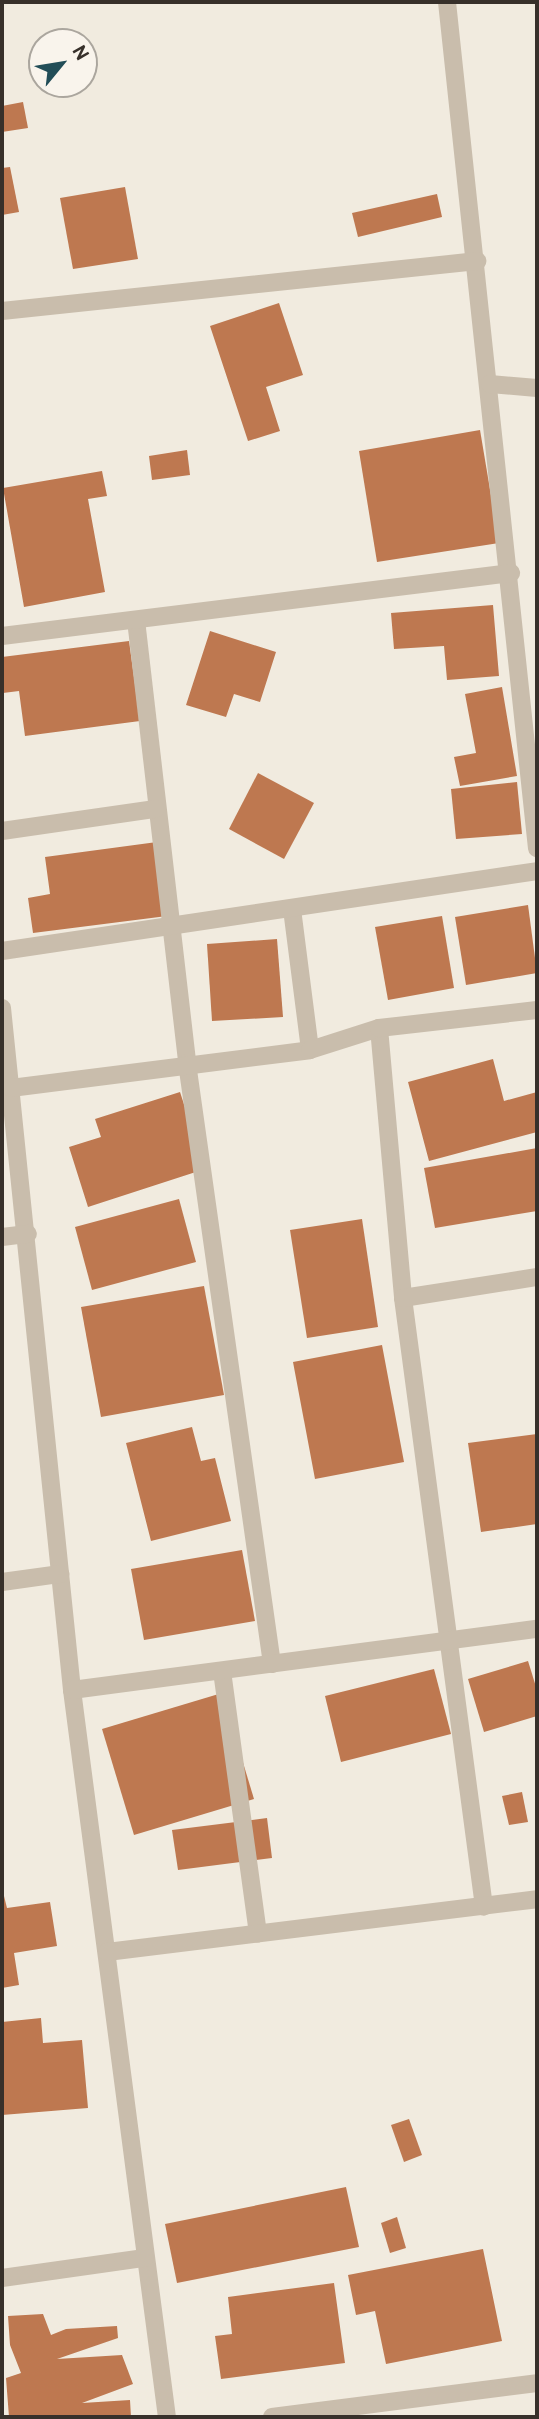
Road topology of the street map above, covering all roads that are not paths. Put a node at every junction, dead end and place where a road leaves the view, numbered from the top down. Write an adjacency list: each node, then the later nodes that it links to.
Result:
1 (447, 2): 2 (street)
2 (477, 261): 3 (street); 4 (street)
3 (2, 311)
4 (490, 384): 5 (street); 6 (street)
5 (537, 388)
6 (511, 573): 7 (street); 9 (street)
7 (136, 620): 8 (street); 10 (street)
8 (2, 636)
9 (533, 763): 12 (street)
10 (155, 809): 11 (street); 15 (street)
11 (2, 831)
12 (537, 848)
13 (537, 872): 14 (street)
14 (292, 909): 15 (street); 20 (street)
15 (170, 926): 16 (street); 21 (street)
16 (2, 951)
17 (2, 1008): 22 (street)
18 (537, 1010): 19 (street)
19 (379, 1028): 20 (street); 26 (street)
20 (310, 1051): 21 (street)
21 (187, 1063): 22 (street); 31 (street)
22 (12, 1088): 23 (street)
23 (28, 1234): 24 (street); 27 (street)
24 (2, 1237)
25 (537, 1277): 26 (street)
26 (403, 1298): 30 (street)
27 (60, 1574): 28 (street); 33 (street)
28 (2, 1582)
29 (537, 1629): 30 (street)
30 (449, 1641): 31 (street); 35 (street)
31 (272, 1664): 32 (street)
32 (222, 1671): 33 (street); 36 (street)
33 (72, 1690): 37 (street)
34 (537, 1899): 35 (street)
35 (484, 1907): 36 (street)
36 (258, 1934): 37 (street)
37 (107, 1952): 38 (street)
38 (145, 2258): 39 (street); 41 (street)
39 (2, 2278)
40 (537, 2383): 42 (street)
41 (167, 2417)
42 (272, 2417)

